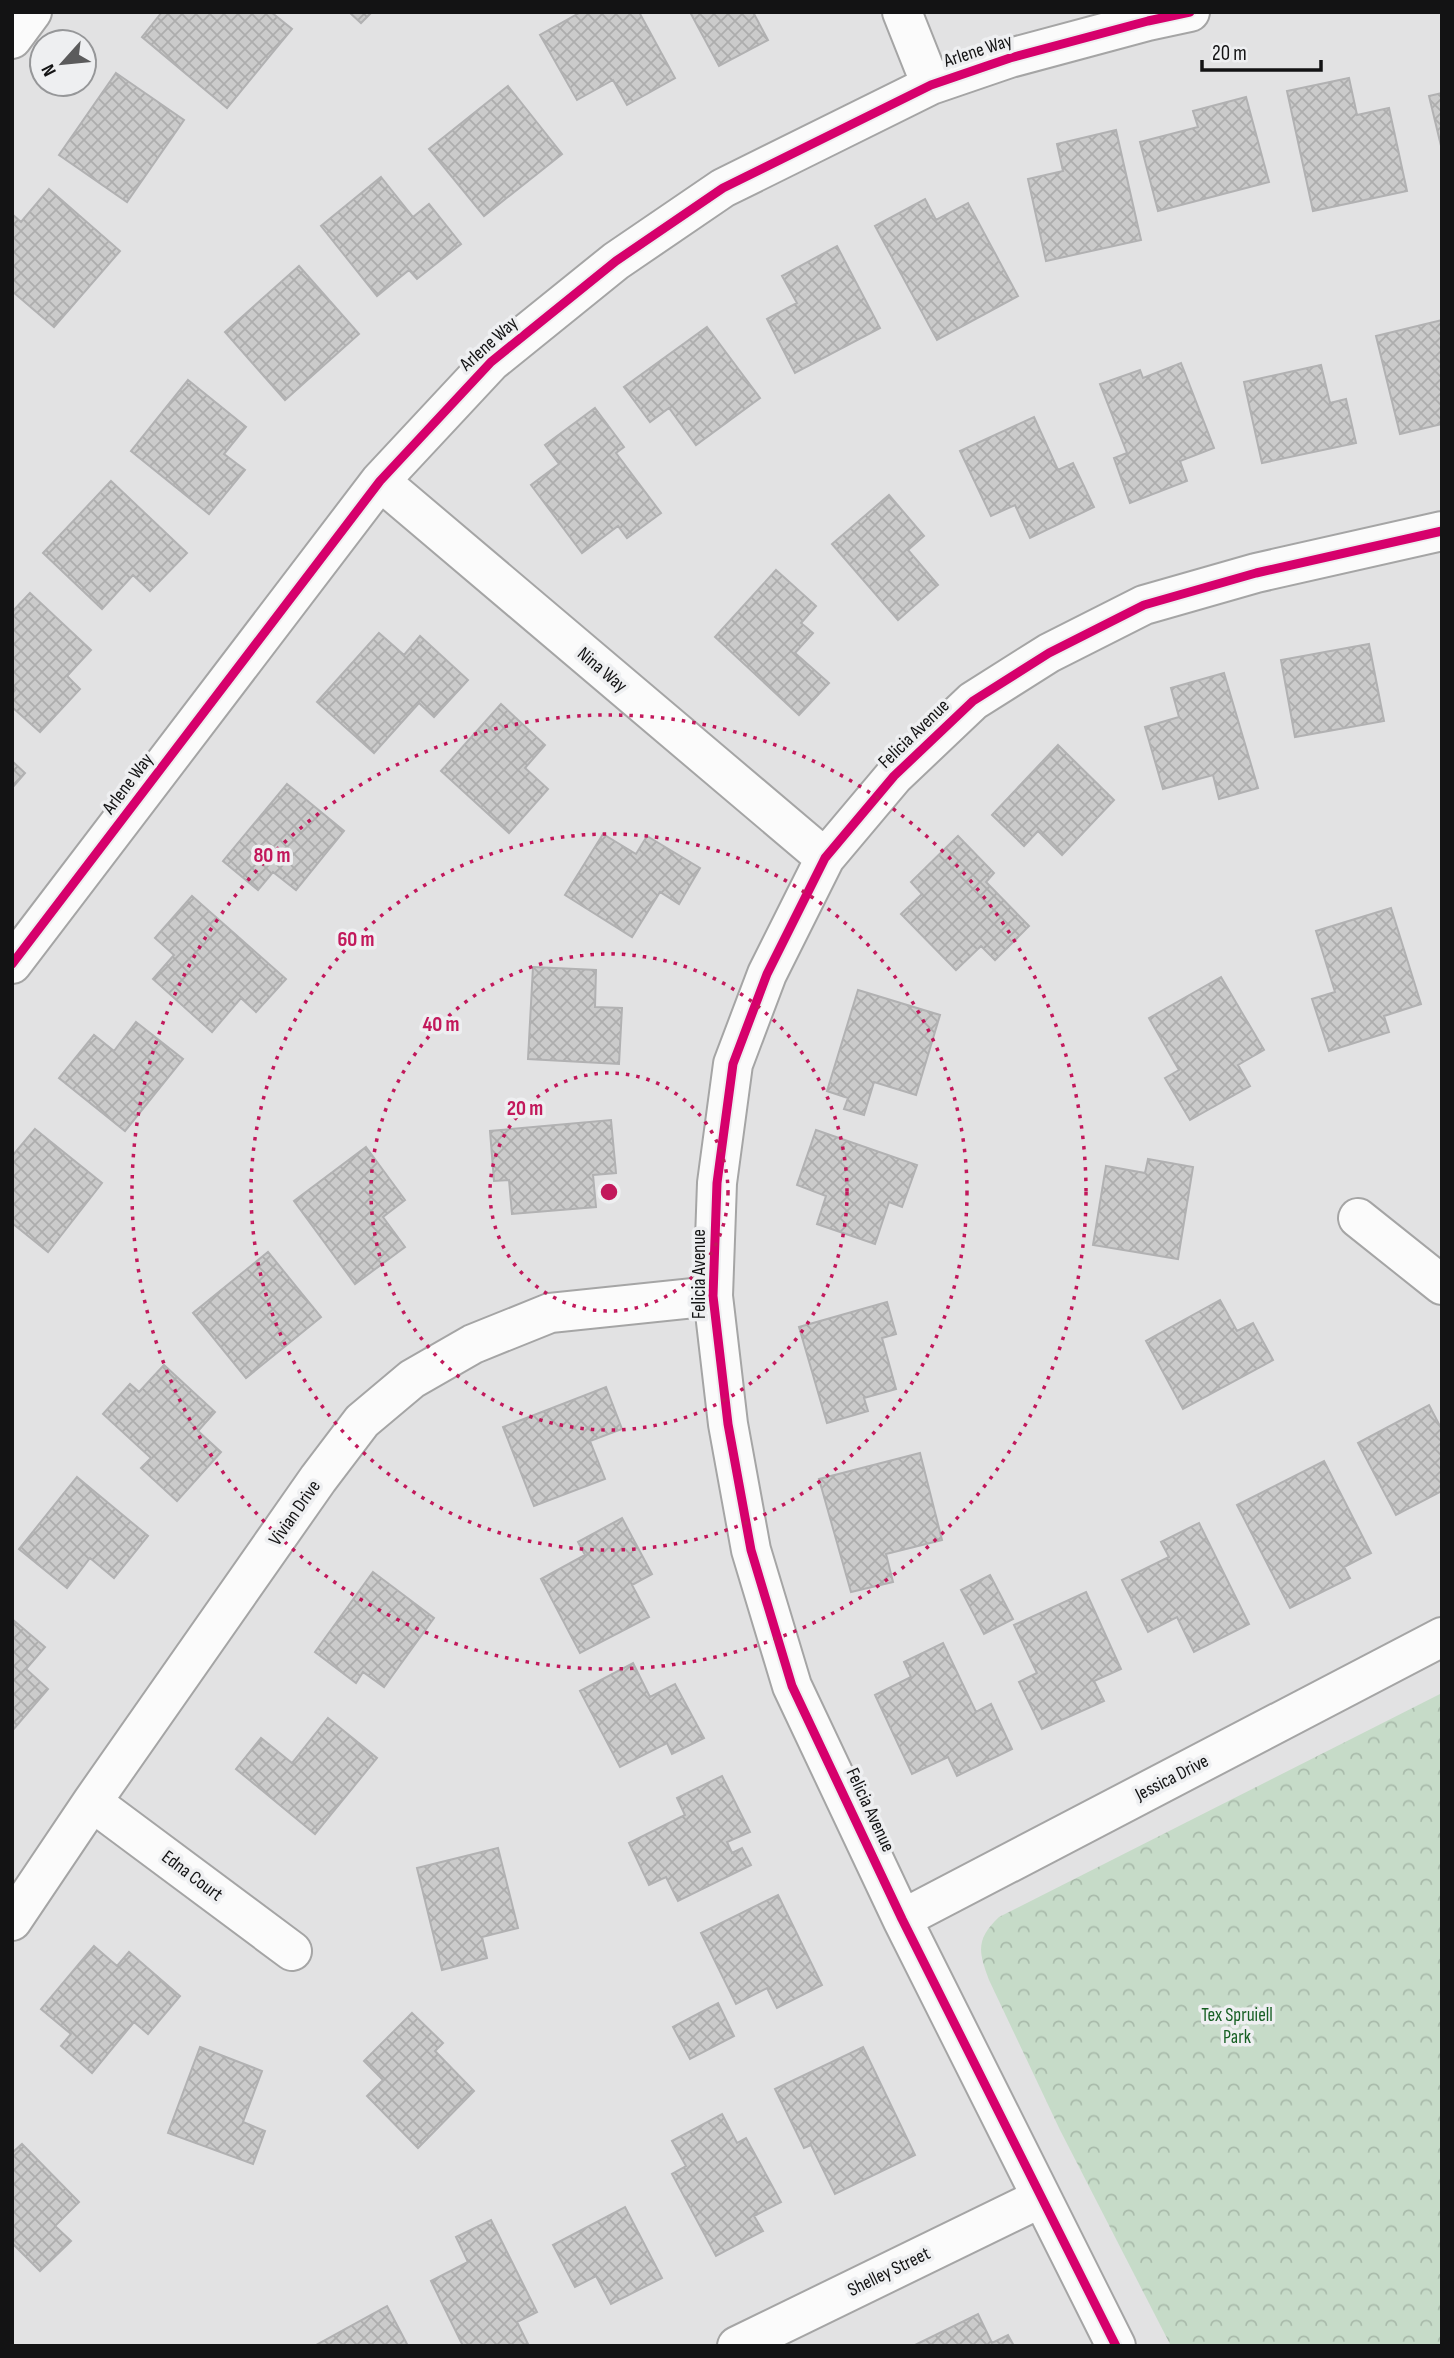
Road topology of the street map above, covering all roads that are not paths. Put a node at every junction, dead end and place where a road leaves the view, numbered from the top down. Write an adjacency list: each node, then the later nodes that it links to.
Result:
1 (32, 12): 4 (street)
2 (902, 12): 5 (street)
3 (1190, 12): 5 (street, Arlene Way)
4 (12, 39)
5 (931, 85): 6 (street, Arlene Way)
6 (380, 481): 8 (street, Nina Way); 9 (street, Arlene Way)
7 (1442, 531): 8 (street, Felicia Avenue)
8 (825, 858): 12 (street, Felicia Avenue)
9 (12, 964)
10 (1358, 1218): 11 (street)
11 (1442, 1285)
12 (713, 1296): 14 (street, Vivian Drive); 15 (street, Felicia Avenue)
13 (1442, 1637): 15 (street, Jessica Drive)
14 (92, 1802): 16 (street, Vivian Drive); 17 (street, Edna Court)
15 (902, 1919): 18 (street, Felicia Avenue)
16 (12, 1921)
17 (292, 1951)
18 (1041, 2198): 19 (street, Shelley Street); 20 (street, Felicia Avenue)
19 (737, 2346)
20 (1116, 2346)

